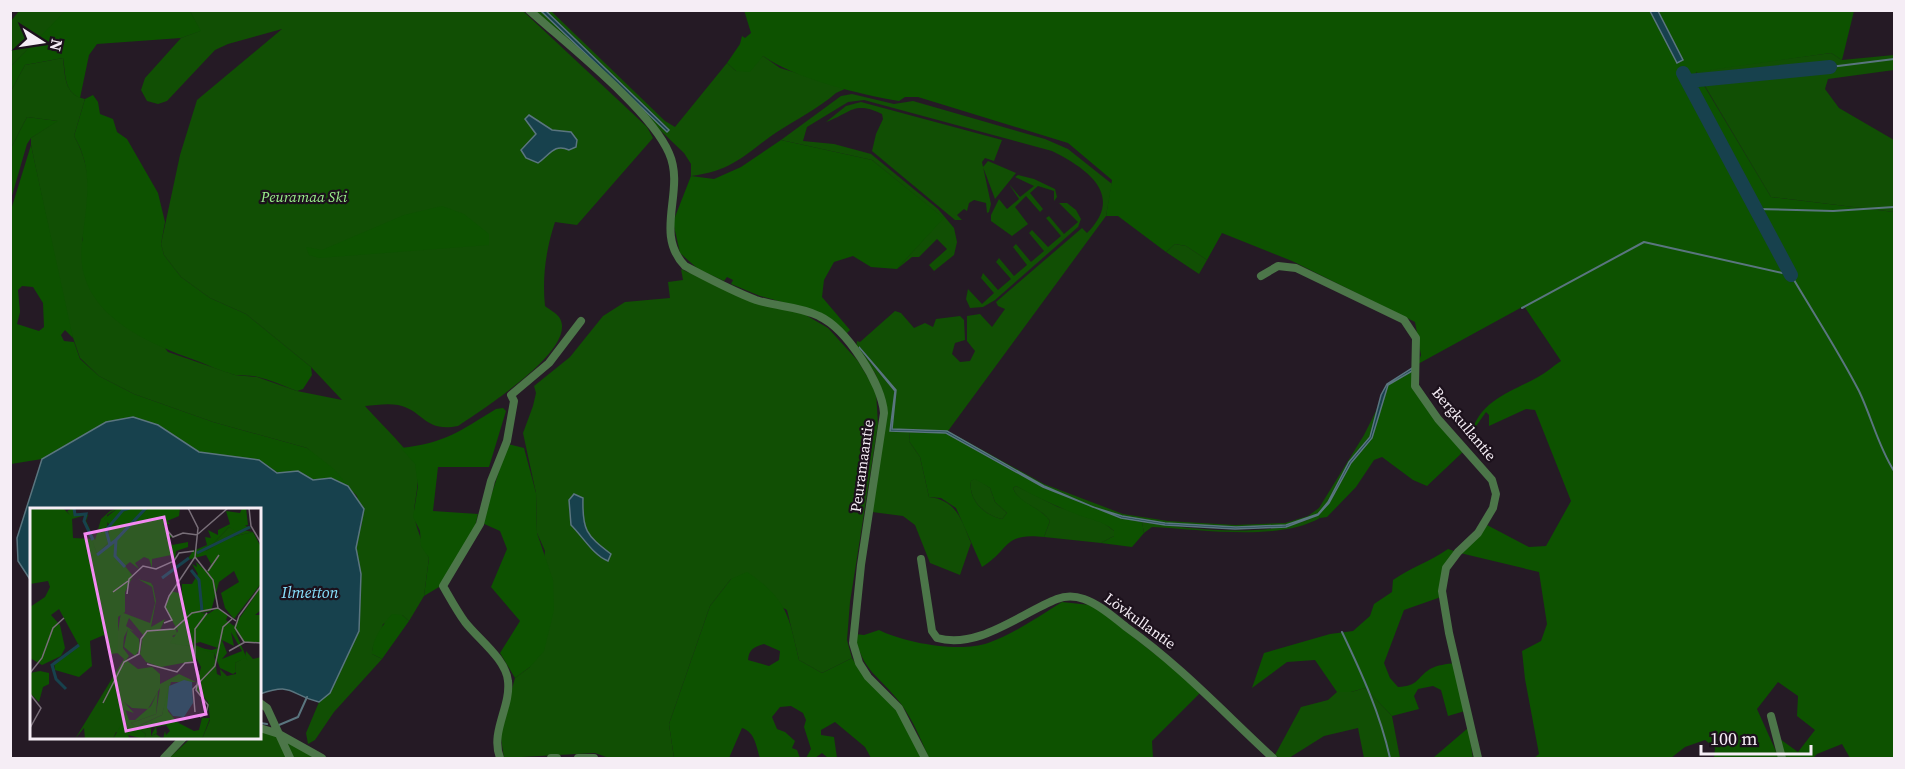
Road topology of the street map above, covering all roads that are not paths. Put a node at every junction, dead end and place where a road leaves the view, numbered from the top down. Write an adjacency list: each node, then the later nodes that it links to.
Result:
1 (530, 10): 18 (street, Peuramaantie)
2 (1261, 276): 20 (street, Bergkullantie)
3 (581, 321): 13 (street)
4 (921, 559): 19 (street, Lövkullantie)
5 (261, 704): 8 (street)
6 (1771, 716): 21 (street)
7 (261, 728): 8 (street)
8 (279, 734): 11 (street); 12 (street)
9 (182, 739): 10 (street)
10 (164, 759)
11 (290, 759)
12 (322, 759)
13 (500, 759)
14 (551, 759): 15 (street)
15 (557, 759)
16 (578, 759): 17 (street)
17 (594, 759)
18 (925, 759)
19 (1273, 759)
20 (1478, 759)
21 (1782, 759)

